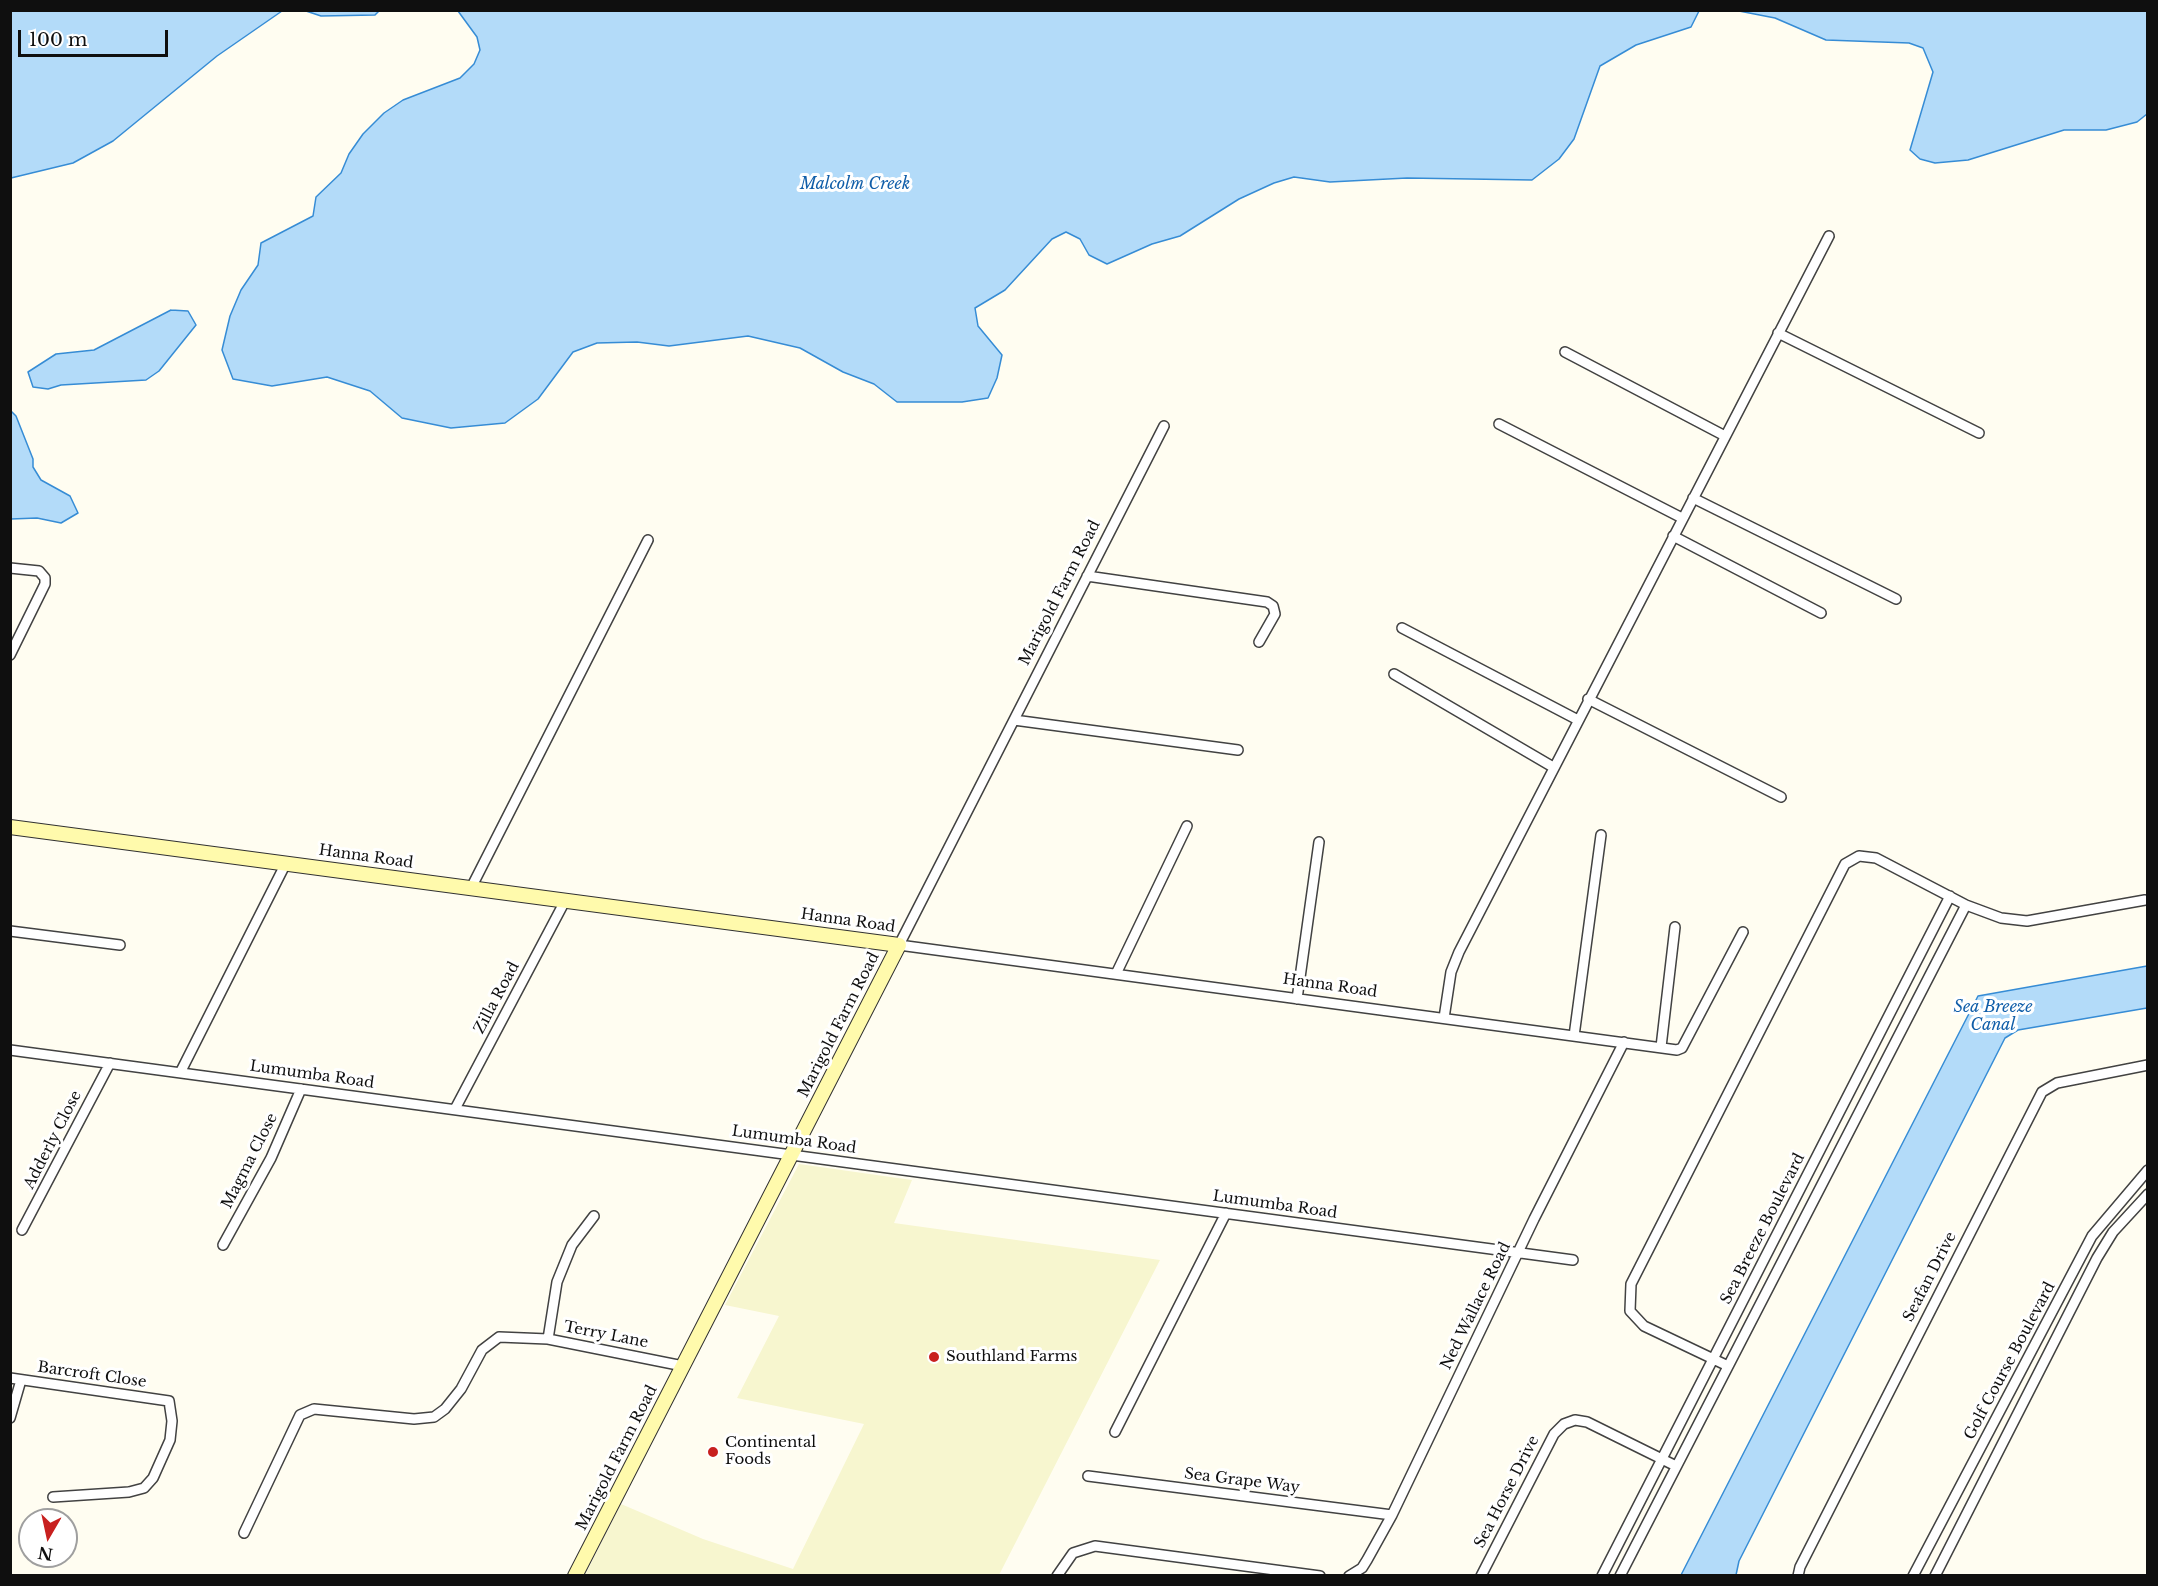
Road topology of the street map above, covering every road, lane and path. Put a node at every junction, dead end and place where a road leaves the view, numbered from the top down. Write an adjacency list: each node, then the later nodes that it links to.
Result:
1 (1829, 236): 2 (street)
2 (1778, 333): 6 (street); 7 (street)
3 (1564, 352): 7 (street)
4 (1499, 424): 9 (street)
5 (1164, 426): 13 (street, Marigold Farm Road)
6 (1979, 434)
7 (1725, 436): 8 (street)
8 (1693, 498): 9 (street); 14 (street)
9 (1682, 518): 10 (street)
10 (1673, 536): 15 (street); 20 (street)
11 (648, 540): 31 (street)
12 (10, 568): 18 (street)
13 (1087, 576): 17 (street); 21 (street, Marigold Farm Road)
14 (1896, 599)
15 (1821, 613)
16 (1402, 628): 22 (street)
17 (1259, 642)
18 (10, 655)
19 (1394, 674): 24 (street)
20 (1588, 699): 22 (street); 25 (street)
21 (1014, 720): 23 (street); 40 (street, Marigold Farm Road)
22 (1578, 720): 24 (street)
23 (1238, 750)
24 (1553, 767): 43 (street)
25 (1781, 797)
26 (1187, 826): 41 (street)
27 (10, 827): 30 (street, Hanna Road)
28 (1600, 835): 44 (street)
29 (1319, 842): 42 (street)
30 (286, 863): 31 (street, Hanna Road); 50 (street)
31 (471, 888): 34 (street, Hanna Road)
32 (1950, 896): 35 (street); 63 (street, Sea Breeze Boulevard); 63 (street)
33 (2145, 900): 35 (street)
34 (566, 901): 40 (street, Hanna Road); 52 (street, Zilla Road)
35 (1965, 905): 65 (street, Sea Breeze Boulevard)
36 (1675, 927): 46 (street)
37 (10, 931): 39 (street)
38 (1743, 932): 46 (street, Hanna Road)
39 (120, 945)
40 (899, 945): 41 (street, Hanna Road); 53 (street, Marigold Farm Road)
41 (1116, 974): 42 (street, Hanna Road)
42 (1297, 999): 43 (street, Hanna Road)
43 (1444, 1018): 44 (street, Hanna Road)
44 (1574, 1036): 45 (street, Hanna Road)
45 (1624, 1042): 46 (street, Hanna Road); 60 (street, Ned Wallace Road)
46 (1661, 1047)
47 (10, 1050): 48 (street, Lumumba Road)
48 (110, 1063): 50 (street, Lumumba Road); 58 (street, Adderly Close)
49 (2148, 1065): 83 (street, Seafan Drive)
50 (180, 1072): 51 (street, Lumumba Road)
51 (301, 1089): 52 (street, Lumumba Road); 59 (street, Magma Close)
52 (455, 1110): 53 (street, Lumumba Road)
53 (791, 1155): 56 (street, Lumumba Road); 64 (street, Marigold Farm Road)
54 (2148, 1170): 84 (street, Golf Course Boulevard)
55 (2148, 1194): 85 (street, Golf Course Boulevard)
56 (1226, 1213): 60 (street, Lumumba Road); 69 (street)
57 (594, 1216): 62 (street, Terry Lane)
58 (22, 1230)
59 (223, 1245)
60 (1518, 1252): 61 (street, Lumumba Road); 74 (street, Ned Wallace Road)
61 (1573, 1260)
62 (548, 1339): 64 (street, Terry Lane); 75 (street)
63 (1713, 1358): 65 (street); 70 (street, Sea Breeze Boulevard)
64 (683, 1366): 76 (street, Marigold Farm Road)
65 (1728, 1366): 71 (street, Sea Breeze Boulevard)
66 (10, 1378): 67 (street, Barcroft Close)
67 (21, 1380): 68 (street); 73 (street, Barcroft Close)
68 (10, 1418)
69 (1115, 1431)
70 (1662, 1458): 71 (street); 80 (street, Sea Horse Drive); 81 (street, Sea Breeze Boulevard)
71 (1676, 1466): 82 (street, Sea Breeze Boulevard)
72 (1088, 1476): 74 (street, Sea Grape Way)
73 (53, 1497)
74 (1392, 1515): 79 (street, Ned Wallace Road)
75 (244, 1533)
76 (575, 1575)
77 (1057, 1575): 78 (street)
78 (1320, 1575)
79 (1348, 1575)
80 (1481, 1575)
81 (1602, 1575)
82 (1620, 1575)
83 (1798, 1575)
84 (1913, 1575)
85 (1935, 1575)

